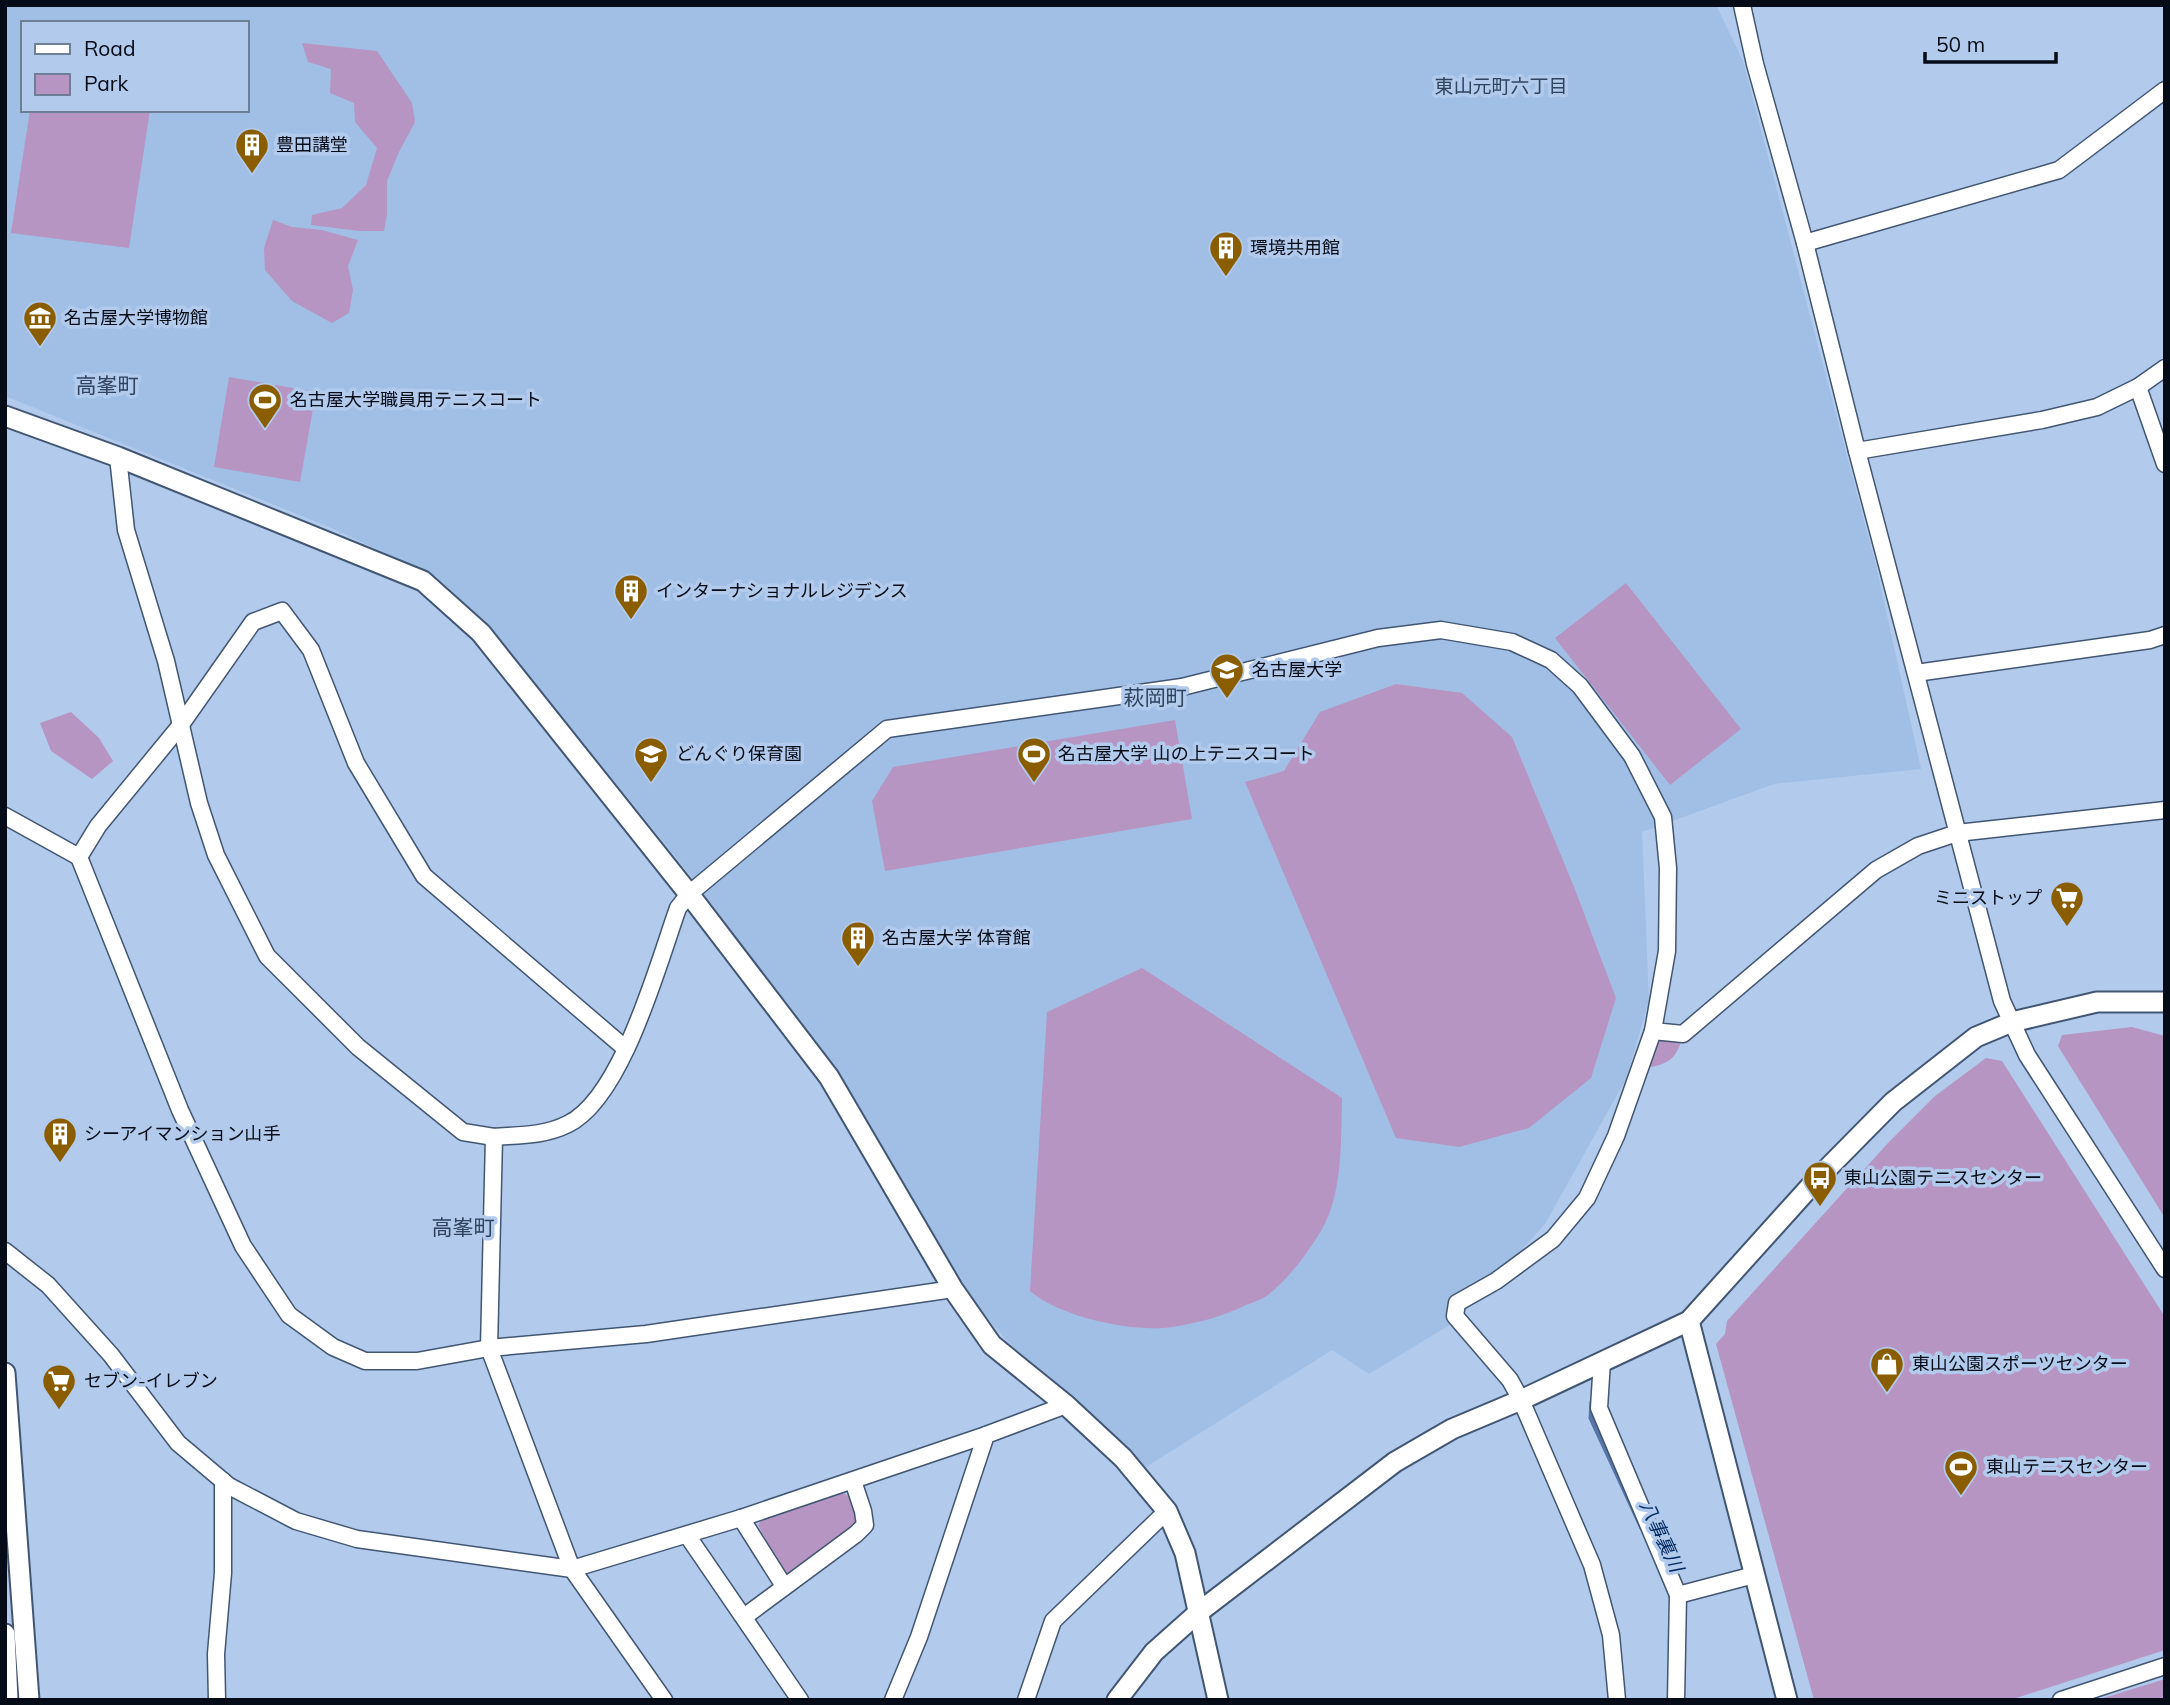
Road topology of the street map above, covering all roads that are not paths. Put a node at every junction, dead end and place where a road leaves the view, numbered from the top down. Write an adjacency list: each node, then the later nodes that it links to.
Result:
1 (1744, 6): 3 (street)
2 (2165, 90): 3 (street)
3 (1805, 243): 7 (street)
4 (2165, 368): 5 (street)
5 (2138, 387): 7 (street); 9 (street)
6 (5, 415): 8 (street)
7 (1857, 451): 11 (street)
8 (118, 457): 12 (street); 17 (street)
9 (2165, 464)
10 (2165, 635): 11 (street)
11 (1916, 673): 15 (street)
12 (180, 726): 16 (street); 21 (street); 22 (street)
13 (2165, 810): 15 (street)
14 (5, 816): 16 (street)
15 (1957, 833): 19 (street); 20 (street)
16 (79, 857): 27 (street)
17 (689, 894): 20 (street); 21 (street); 25 (street)
18 (2165, 1002): 19 (street)
19 (2012, 1023): 24 (street); 26 (street)
20 (1653, 1031): 30 (street)
21 (626, 1049): 22 (street)
22 (494, 1137): 27 (street)
23 (5, 1251): 33 (street)
24 (2165, 1269)
25 (953, 1289): 27 (street); 31 (street)
26 (1689, 1321): 28 (street); 39 (street)
27 (489, 1348): 38 (street)
28 (1602, 1361): 30 (street); 41 (street)
29 (5, 1373): 47 (street)
30 (1521, 1400): 42 (street); 55 (street)
31 (1066, 1405): 32 (street); 35 (street)
32 (986, 1435): 34 (street); 51 (street)
33 (223, 1481): 38 (street); 48 (street)
34 (853, 1481): 36 (street); 40 (street)
35 (1167, 1511): 42 (street); 52 (street)
36 (741, 1518): 37 (street); 40 (street)
37 (687, 1535): 38 (street); 43 (street)
38 (572, 1569): 49 (street)
39 (1754, 1575): 41 (street); 57 (street)
40 (784, 1586): 43 (street)
41 (1678, 1595): 56 (street)
42 (1199, 1612): 53 (street); 54 (street)
43 (744, 1617): 50 (street)
44 (5, 1634): 46 (street)
45 (2165, 1666): 58 (street)
46 (8, 1700)
47 (29, 1700)
48 (217, 1700)
49 (664, 1700)
50 (800, 1700)
51 (893, 1700)
52 (1026, 1700)
53 (1117, 1700)
54 (1218, 1700)
55 (1616, 1700)
56 (1676, 1700)
57 (1787, 1700)
58 (2061, 1700)

